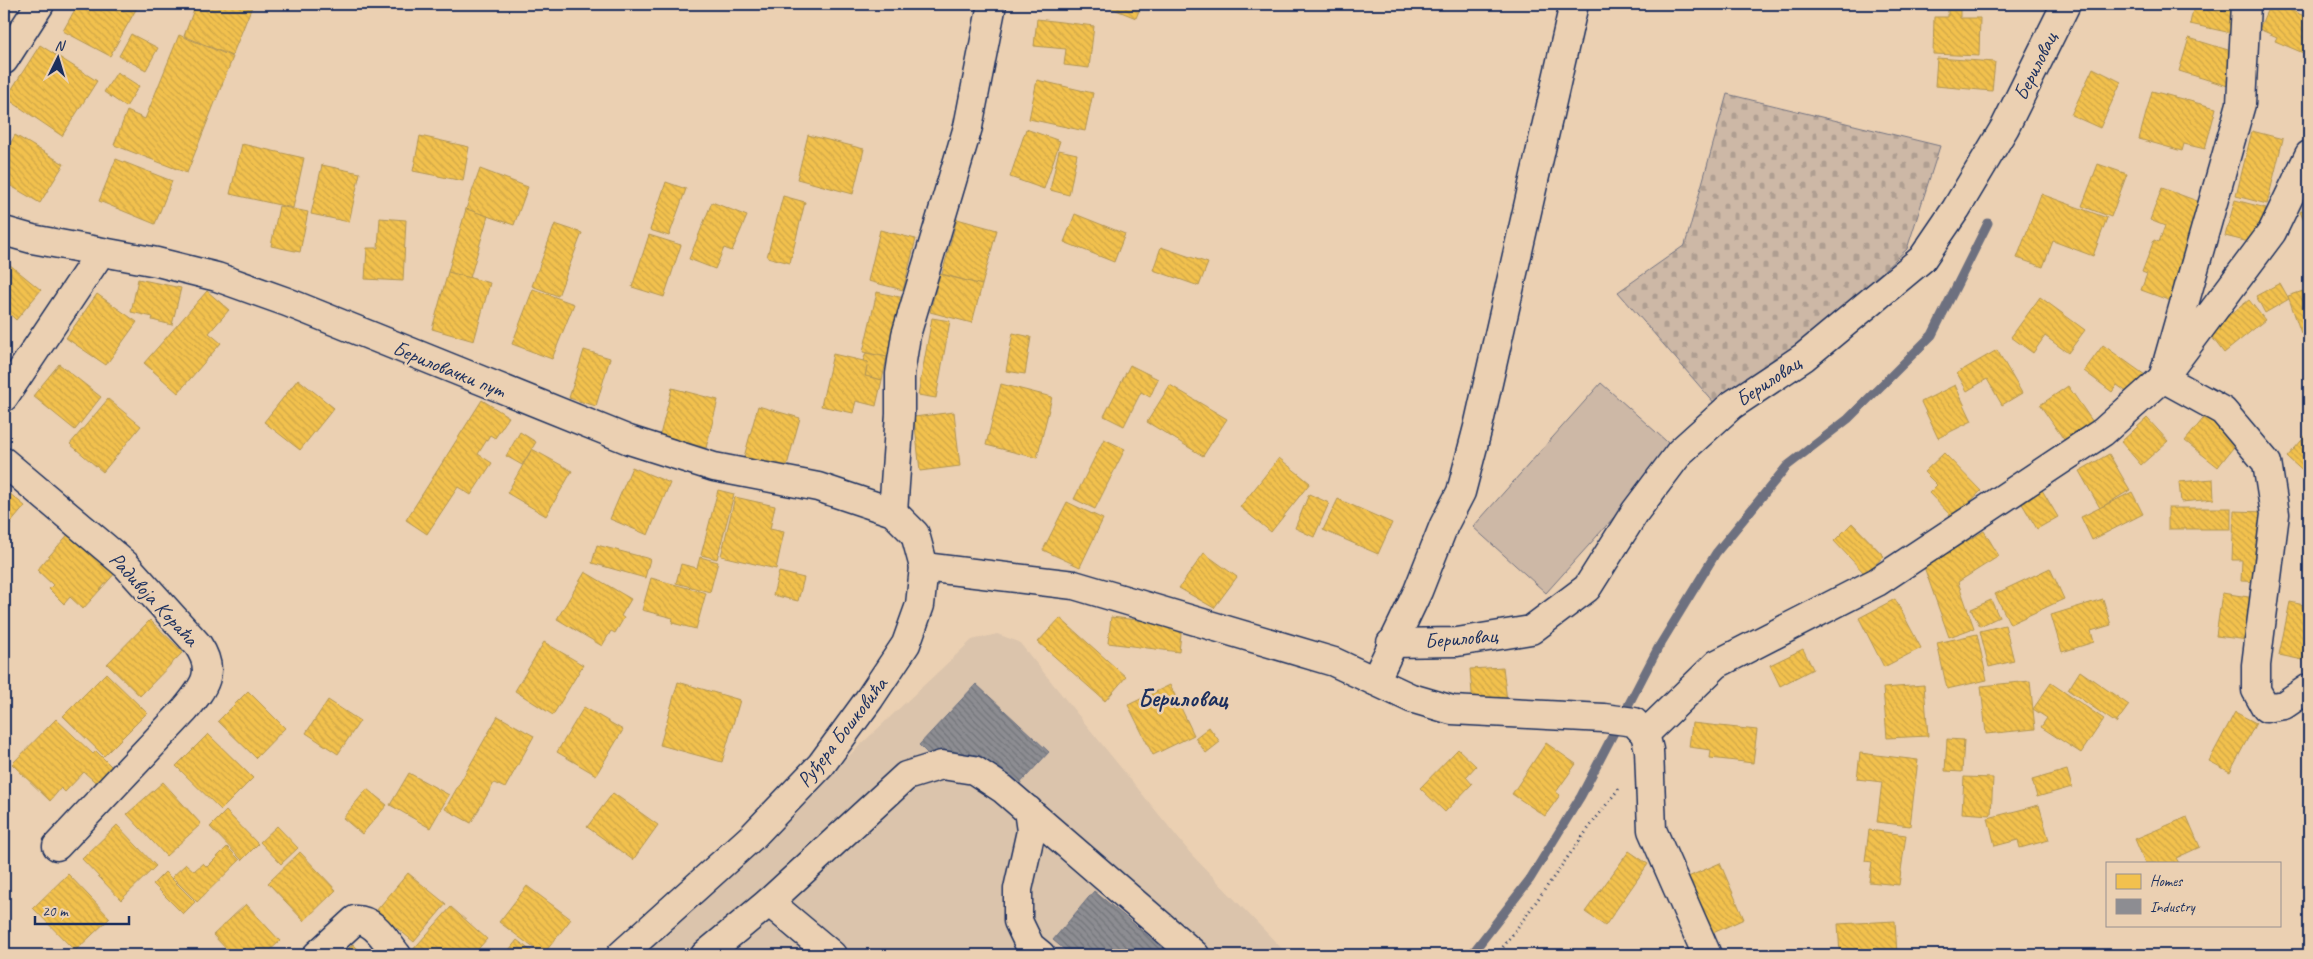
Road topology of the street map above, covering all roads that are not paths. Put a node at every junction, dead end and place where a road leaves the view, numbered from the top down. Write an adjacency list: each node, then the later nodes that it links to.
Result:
1 (40, 4): 6 (street)
2 (992, 4): 13 (street)
3 (1574, 4): 15 (street)
4 (2066, 4): 15 (street, Бериловац)
5 (2246, 4): 10 (street)
6 (4, 60)
7 (2309, 155): 10 (street)
8 (4, 231): 9 (street, Бериловачки пут)
9 (101, 252): 11 (street); 13 (street, Бериловачки пут)
10 (2163, 378): 17 (street); 18 (street)
11 (4, 397)
12 (4, 462): 20 (street, Радивоја Кораћа)
13 (893, 512): 14 (street, Руђера Бошковића)
14 (924, 567): 16 (street); 24 (street, Руђера Бошковића)
15 (1391, 643): 16 (street)
16 (1375, 681): 18 (street)
17 (2309, 688)
18 (1642, 735): 29 (street)
19 (1028, 810): 21 (street); 27 (street); 28 (street)
20 (57, 846)
21 (769, 902): 25 (street); 26 (street)
22 (317, 955): 23 (street)
23 (398, 955)
24 (622, 955)
25 (705, 955)
26 (832, 955)
27 (1041, 955)
28 (1195, 955)
29 (1707, 955)

